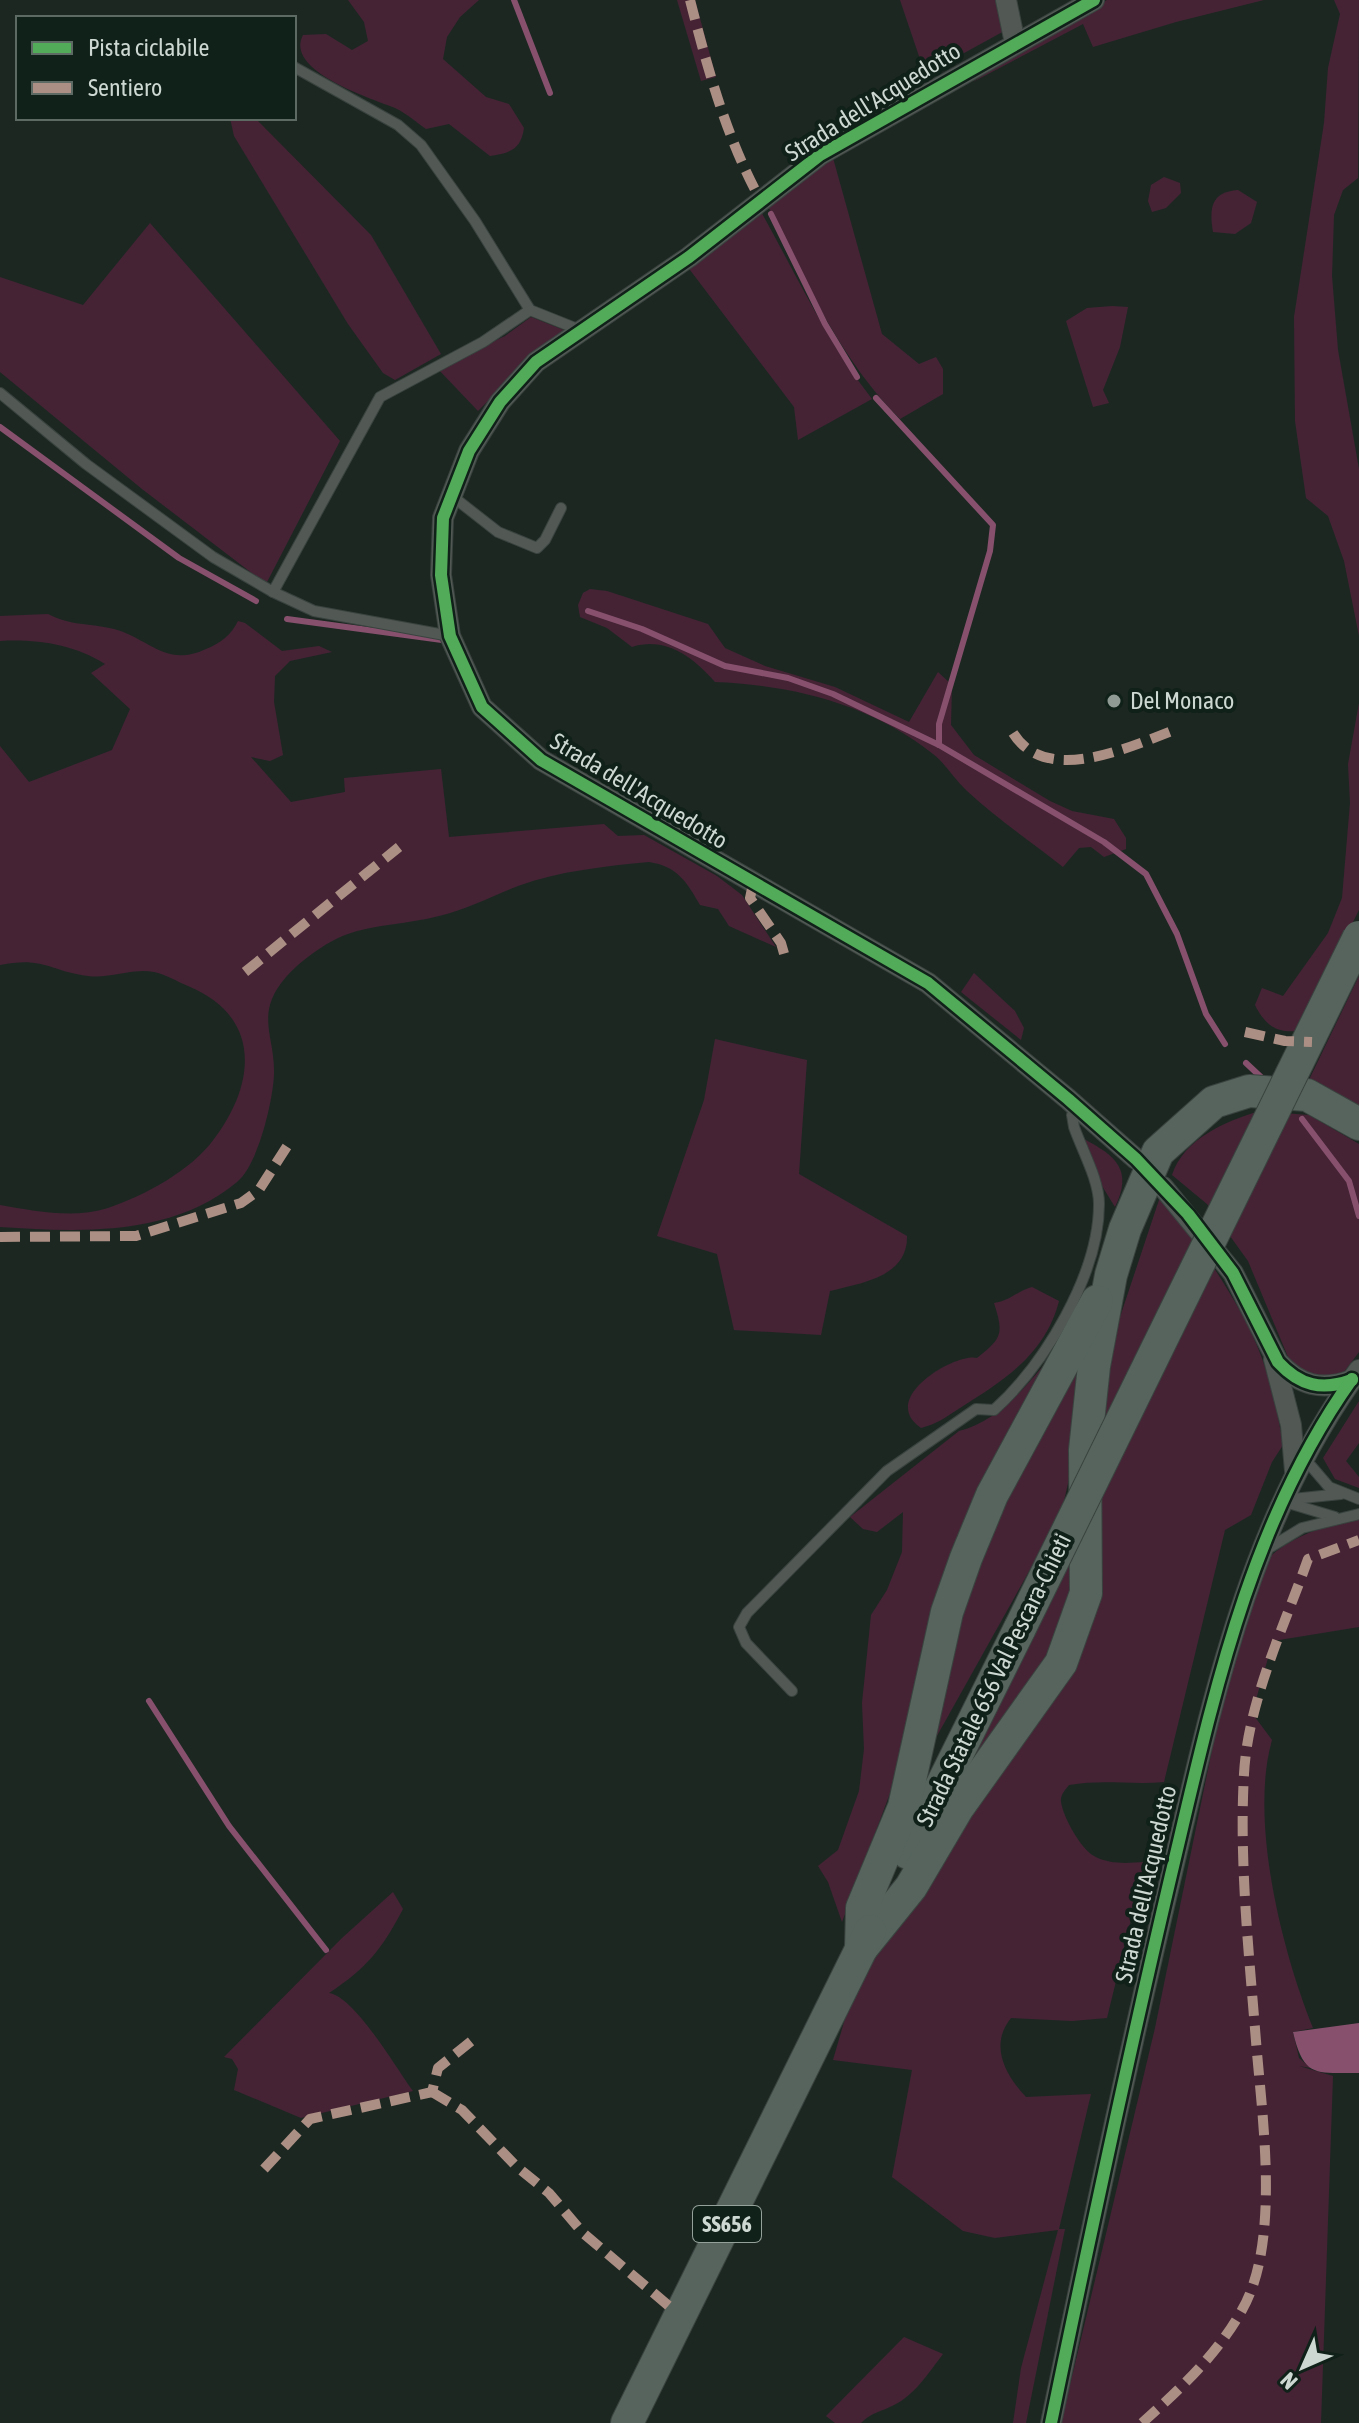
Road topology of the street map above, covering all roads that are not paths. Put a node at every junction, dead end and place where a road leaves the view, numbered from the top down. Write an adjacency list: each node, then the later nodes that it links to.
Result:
1 (1006, 0): 3 (street)
2 (1094, 0): 3 (street, Strada dell'Acquedotto)
3 (1015, 43): 6 (street, Strada dell'Acquedotto)
4 (296, 68): 5 (lane)
5 (530, 310): 6 (lane); 10 (lane)
6 (582, 331): 8 (street, Strada dell'Acquedotto)
7 (0, 393): 10 (lane)
8 (452, 496): 9 (lane); 11 (street, Strada dell'Acquedotto)
9 (561, 508)
10 (273, 592): 11 (lane)
11 (450, 636): 13 (street, Strada dell'Acquedotto)
12 (1359, 937): 28 (highway, Strada Statale 656 Val Pescara-Chieti / SS656, bridge)
13 (1076, 1106): 15 (street, Strada dell'Acquedotto); 27 (lane)
14 (1359, 1124): 17 (highway)
15 (1136, 1159)
16 (1163, 1187): 18 (street, Strada dell'Acquedotto)
17 (1111, 1275): 28 (highway); 28 (highway)
18 (1271, 1348): 19 (street, Strada dell'Acquedotto); 20 (street, Strada dell'Acquedotto)
19 (1355, 1375): 20 (street, Strada dell'Acquedotto)
20 (1299, 1464): 21 (lane); 23 (street, Strada dell'Acquedotto)
21 (1341, 1494): 22 (lane); 23 (lane)
22 (1359, 1499)
23 (1281, 1500): 25 (lane); 26 (street, Strada dell'Acquedotto)
24 (1359, 1514): 25 (lane)
25 (1337, 1518): 26 (lane)
26 (1258, 1557): 30 (street, Strada dell'Acquedotto)
27 (792, 1691)
28 (861, 1949): 29 (highway, Strada Statale 656 Val Pescara-Chieti / SS656)
29 (627, 2423)
30 (1051, 2423)

